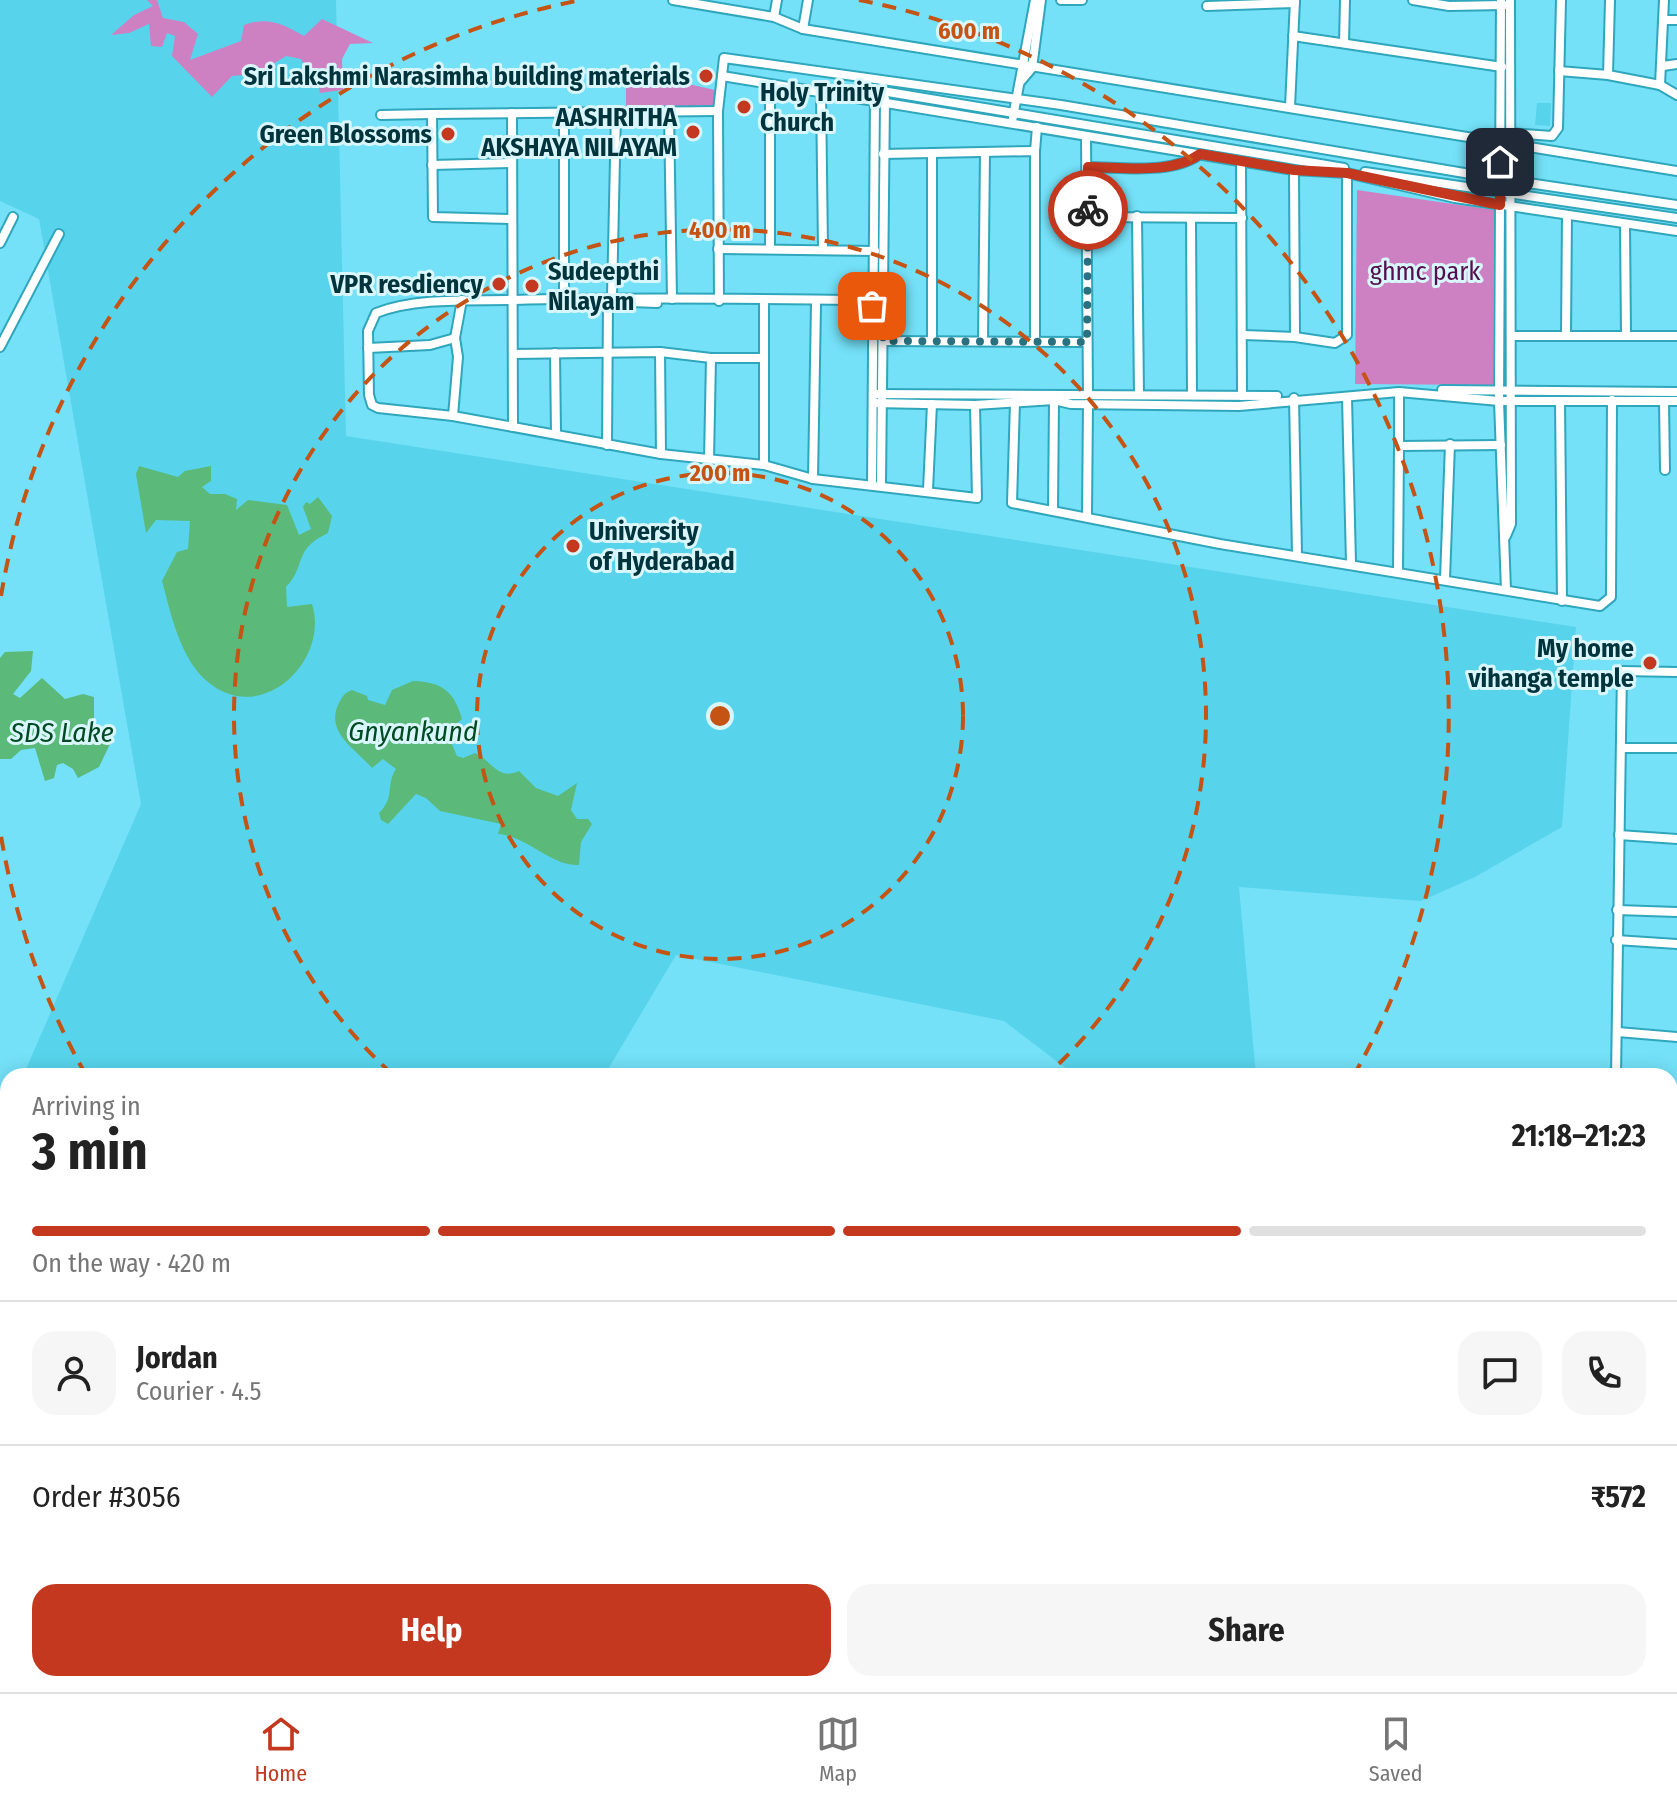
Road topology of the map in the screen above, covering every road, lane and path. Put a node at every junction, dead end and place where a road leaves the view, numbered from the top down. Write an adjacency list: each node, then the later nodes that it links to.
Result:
1 (673, 0): 17 (street)
2 (777, 0): 17 (street)
3 (808, 0): 20 (street)
4 (1035, 0): 24 (street)
5 (1041, 0): 24 (street)
6 (1061, 0): 7 (street)
7 (1082, 0)
8 (1345, 0): 22 (street)
9 (1413, 0): 14 (street)
10 (1561, 0): 27 (street)
11 (1610, 0): 28 (street)
12 (1664, 0): 18 (street)
13 (1295, 2): 16 (street); 21 (street)
14 (1449, 3): 15 (street)
15 (1506, 3): 26 (street); 46 (street)
16 (1207, 6)
17 (774, 17): 20 (street)
18 (1664, 20): 19 (street); 25 (street)
19 (1677, 20)
20 (803, 29): 24 (street)
21 (1293, 36): 22 (street); 36 (street)
22 (1344, 43): 26 (street)
23 (1677, 64): 25 (street)
24 (1028, 66): 35 (street); 36 (street)
25 (1663, 66): 31 (street)
26 (1502, 67): 48 (street)
27 (1559, 71): 28 (street); 46 (street)
28 (1608, 75): 31 (street)
29 (722, 76): 30 (street); 33 (street); 37 (street)
30 (770, 84): 32 (street); 78 (street)
31 (1660, 85): 34 (street)
32 (821, 92): 33 (street); 79 (street)
33 (880, 93): 35 (street); 44 (street); 51 (street); 80 (street)
34 (1677, 95)
35 (1018, 100): 44 (street); 61 (street)
36 (1290, 107): 48 (street)
37 (718, 111): 39 (street); 77 (street)
38 (616, 112): 39 (street); 41 (street); 86 (street)
39 (669, 112): 83 (street)
40 (512, 113): 41 (street); 42 (street); 55 (street)
41 (564, 113): 82 (street)
42 (432, 114): 43 (street); 56 (street)
43 (381, 115)
44 (1013, 116): 45 (street); 62 (street)
45 (1037, 127): 47 (street); 49 (street)
46 (1509, 133): 48 (street)
47 (1086, 136): 53 (street); 57 (street)
48 (1505, 145): 59 (street); 61 (street)
49 (1035, 151): 50 (street); 102 (street)
50 (985, 152): 52 (street); 101 (street)
51 (883, 154): 52 (street); 81 (street)
52 (932, 154): 99 (street)
53 (1200, 154): 54 (street); 57 (street)
54 (1241, 162): 58 (street); 70 (street)
55 (512, 163): 56 (street); 72 (street)
56 (432, 165): 72 (street)
57 (1088, 167): 68 (street)
58 (1294, 170): 60 (street); 97 (street)
59 (1677, 171)
60 (1347, 173): 64 (street); 97 (street)
61 (1504, 180): 62 (street); 63 (street)
62 (1504, 194): 64 (street); 71 (street)
63 (1677, 205)
64 (1504, 206): 65 (street); 95 (street); 118 (street)
65 (1567, 215): 73 (street); 93 (street)
66 (1137, 216): 68 (street); 69 (street); 115 (street)
67 (13, 217): 76 (street)
68 (1088, 217): 103 (street)
69 (1191, 218): 70 (street); 116 (street)
70 (1242, 218): 92 (street)
71 (1677, 218)
72 (512, 219): 85 (street)
73 (1625, 225): 74 (street); 94 (street)
74 (1677, 231)
75 (59, 234): 104 (street)
76 (0, 243)
77 (718, 249): 78 (street); 87 (street)
78 (770, 249): 79 (street)
79 (823, 249): 80 (street)
80 (873, 251): 81 (street); 89 (street)
81 (884, 251): 91 (street)
82 (564, 298): 85 (street); 86 (street)
83 (672, 299): 86 (street); 87 (street)
84 (462, 300): 85 (street); 98 (street); 105 (street)
85 (512, 300): 109 (street)
86 (610, 300): 87 (street); 108 (street)
87 (719, 300): 88 (street); 89 (street)
88 (764, 303): 90 (street); 111 (street)
89 (872, 303): 90 (street); 91 (street); 120 (street)
90 (816, 304): 144 (street)
91 (883, 305): 100 (street)
92 (1243, 335): 97 (street); 117 (street)
93 (1566, 335): 94 (street); 95 (street)
94 (1626, 335): 96 (street)
95 (1511, 336): 119 (street)
96 (1677, 336)
97 (1295, 337)
98 (455, 338): 105 (street); 133 (street)
99 (932, 340): 100 (street); 101 (street)
100 (883, 341): 120 (street)
101 (983, 341): 102 (street)
102 (1035, 341): 103 (street)
103 (1087, 342): 114 (street)
104 (0, 347)
105 (368, 348): 133 (street)
106 (660, 352): 108 (street); 110 (street); 140 (street)
107 (555, 353): 108 (street); 109 (street); 135 (street)
108 (607, 353): 137 (street)
109 (513, 354): 134 (street)
110 (711, 358): 111 (street); 141 (street)
111 (762, 358): 142 (street)
112 (1399, 392): 118 (street); 122 (street); 139 (street)
113 (1677, 392): 119 (street)
114 (1088, 393): 115 (street); 123 (street)
115 (1139, 394): 116 (street)
116 (1192, 395): 117 (street)
117 (1242, 396): 118 (street)
118 (1500, 397): 119 (street); 138 (street)
119 (1510, 397): 126 (street); 149 (street)
120 (878, 398): 123 (street); 130 (street); 145 (street)
121 (1294, 398): 122 (street); 131 (street); 150 (street)
122 (1347, 398): 151 (street)
123 (1071, 399): 124 (street); 131 (street)
124 (1054, 400): 129 (street); 147 (street)
125 (1612, 400): 126 (street); 127 (street); 155 (street)
126 (1560, 401): 155 (street)
127 (1664, 401): 128 (street); 143 (street)
128 (1677, 401)
129 (1015, 402): 132 (street); 147 (street)
130 (932, 404): 132 (street); 146 (street)
131 (1088, 404): 148 (street)
132 (975, 405): 146 (street)
133 (453, 416): 134 (street)
134 (513, 427): 135 (street)
135 (556, 434): 137 (street)
136 (1450, 444): 138 (street); 139 (street); 153 (street)
137 (607, 445): 140 (street)
138 (1501, 445): 149 (street)
139 (1399, 446): 152 (street)
140 (661, 454): 141 (street)
141 (709, 460): 142 (street)
142 (764, 465): 144 (street)
143 (1665, 470)
144 (813, 479): 145 (street)
145 (877, 485): 146 (street)
146 (928, 490)
147 (1053, 510): 148 (street)
148 (1087, 515): 150 (street)
149 (1506, 537): 154 (street)
150 (1297, 554): 151 (street)
151 (1351, 563): 152 (street)
152 (1398, 571): 153 (street)
153 (1445, 579): 154 (street)
154 (1506, 590): 155 (street)
155 (1562, 601)
156 (1677, 672): 157 (street)
157 (1621, 748): 158 (street); 159 (street)
158 (1677, 748)
159 (1619, 835): 160 (street); 161 (street)
160 (1677, 839)
161 (1617, 910): 162 (street); 163 (street)
162 (1677, 912)
163 (1616, 940): 164 (street); 165 (street)
164 (1677, 944)
165 (1618, 1032): 166 (street); 167 (street)
166 (1677, 1037)
167 (1616, 1068)
168 (762, 1692): 169 (street)
169 (788, 1692)
170 (1356, 1692): 171 (street)
171 (1370, 1692)

